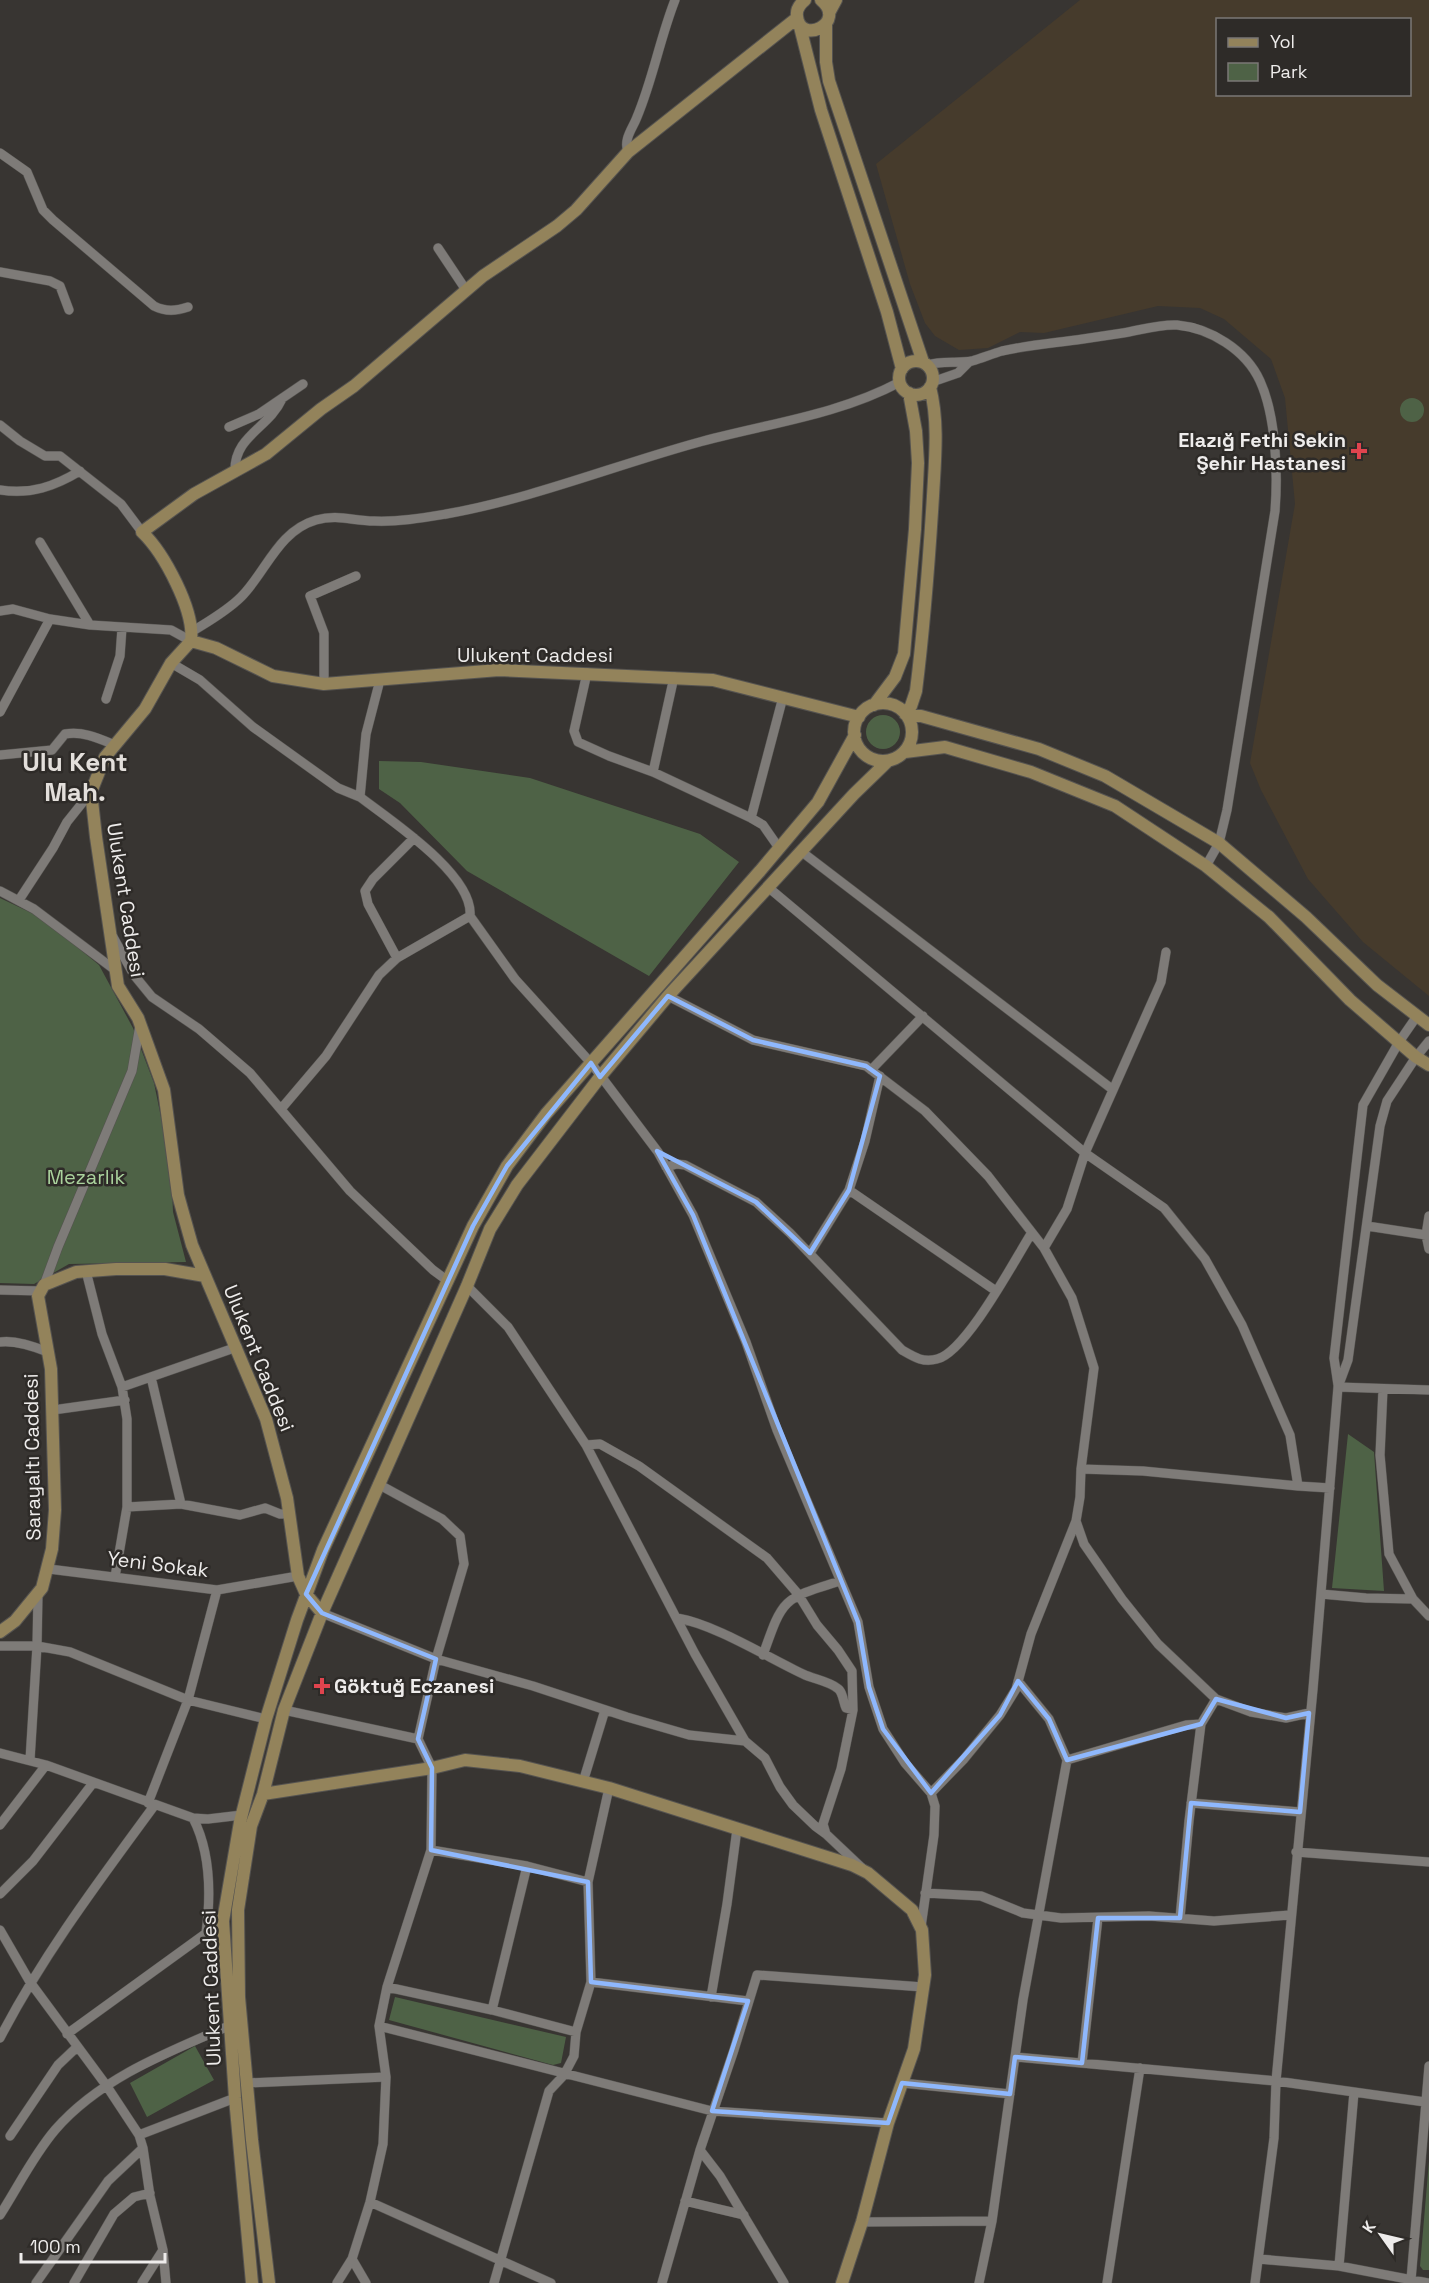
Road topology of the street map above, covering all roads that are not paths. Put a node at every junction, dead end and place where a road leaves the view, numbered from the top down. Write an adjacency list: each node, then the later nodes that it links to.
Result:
1 (675, 0): 7 (street)
2 (805, 0): 6 (street)
3 (821, 0): 5 (street)
4 (836, 0): 5 (street)
5 (828, 18): 6 (street); 15 (street)
6 (798, 20): 7 (street); 16 (street)
7 (628, 152): 11 (street)
8 (0, 153): 12 (street)
9 (438, 248): 11 (street)
10 (0, 272): 13 (street)
11 (466, 290): 25 (street)
12 (188, 307)
13 (69, 310)
14 (969, 362): 15 (street); 19 (street); 56 (street)
15 (925, 364): 16 (street); 19 (street)
16 (902, 369): 17 (street)
17 (900, 382): 20 (street); 34 (street)
18 (303, 384): 21 (street)
19 (931, 384): 20 (street); 44 (street)
20 (909, 393): 42 (street)
21 (282, 399): 23 (street); 25 (street)
22 (0, 425): 24 (street)
23 (229, 427)
24 (80, 471): 26 (street); 27 (street)
25 (236, 471): 27 (street)
26 (1, 491)
27 (142, 532): 34 (street)
28 (40, 542): 32 (street)
29 (356, 576): 39 (street)
30 (0, 611): 31 (street)
31 (50, 619): 32 (street); 43 (street)
32 (90, 625): 33 (street)
33 (122, 628): 34 (street); 41 (street)
34 (192, 636): 35 (street, Ulukent Caddesi); 39 (street, Ulukent Caddesi)
35 (171, 663): 47 (street, Ulukent Caddesi); 53 (street)
36 (587, 673): 37 (street, Ulukent Caddesi); 38 (street, Ulukent Caddesi); 51 (street)
37 (674, 677): 40 (street, Ulukent Caddesi); 51 (street)
38 (380, 680): 39 (street, Ulukent Caddesi); 53 (street)
39 (324, 684)
40 (783, 697): 45 (street, Ulukent Caddesi); 54 (street)
41 (106, 699)
42 (874, 705): 44 (street); 45 (street)
43 (0, 711)
44 (907, 715): 48 (street); 56 (street)
45 (859, 717): 46 (street)
46 (855, 735): 50 (street); 57 (street)
47 (115, 745): 49 (street); 52 (street, Ulukent Caddesi)
48 (905, 752): 50 (street); 59 (street)
49 (0, 755)
50 (888, 761): 58 (street)
51 (653, 772): 54 (street)
52 (91, 792): 62 (street); 64 (street, Ulukent Caddesi)
53 (360, 797): 55 (street)
54 (752, 818): 57 (street)
55 (414, 838): 63 (street); 66 (street)
56 (1219, 843): 59 (street); 70 (street)
57 (779, 848): 76 (street)
58 (802, 852): 60 (street); 80 (street)
59 (1206, 866): 74 (street)
60 (769, 888): 68 (street); 69 (street)
61 (0, 891): 62 (street)
62 (19, 900): 67 (street)
63 (470, 916): 66 (street); 76 (street)
64 (109, 928): 67 (street, Ulukent Caddesi); 81 (street)
65 (1166, 952): 80 (street)
66 (397, 958): 81 (street)
67 (115, 970): 71 (street, Ulukent Caddesi)
68 (668, 996): 78 (street); 79 (street)
69 (922, 1016): 78 (street); 82 (street)
70 (1417, 1016): 72 (street); 74 (street)
71 (140, 1025): 93 (street, Ulukent Caddesi); 96 (street)
72 (1429, 1025)
73 (1429, 1041): 75 (street)
74 (1399, 1042): 75 (street); 104 (street)
75 (1416, 1057): 77 (street); 86 (street)
76 (591, 1063): 79 (street); 94 (street)
77 (1429, 1065)
78 (876, 1073): 84 (street); 87 (street)
79 (600, 1077): 83 (street); 95 (street)
80 (1112, 1089): 82 (street)
81 (281, 1109): 94 (street)
82 (1085, 1153): 89 (street); 112 (street)
83 (666, 1167): 91 (street); 121 (street)
84 (849, 1190): 91 (street); 98 (street)
85 (1429, 1216): 88 (street)
86 (1367, 1226): 88 (street); 104 (street)
87 (1031, 1234): 89 (street); 98 (street)
88 (1426, 1235): 90 (street)
89 (1044, 1248): 110 (street)
90 (1429, 1249)
91 (810, 1253): 98 (street)
92 (86, 1271): 93 (street); 96 (street); 103 (street)
93 (205, 1276): 100 (street, Ulukent Caddesi)
94 (448, 1281): 124 (street)
95 (467, 1286): 109 (street); 111 (street)
96 (43, 1288): 97 (street); 101 (street, Sarayaltı Caddesi)
97 (0, 1290)
98 (996, 1291)
99 (0, 1342): 101 (street)
100 (237, 1347): 102 (street); 116 (street, Ulukent Caddesi)
101 (48, 1352): 108 (street, Sarayaltı Caddesi)
102 (151, 1377): 103 (street); 114 (street)
103 (122, 1387): 107 (street)
104 (1338, 1387): 105 (street); 113 (street)
105 (1383, 1389): 106 (street); 127 (street)
106 (1429, 1390)
107 (125, 1400): 108 (street); 115 (street)
108 (54, 1410): 118 (street, Sarayaltı Caddesi)
109 (586, 1445): 125 (street); 130 (street)
110 (1081, 1468): 112 (street); 117 (street)
111 (378, 1484): 128 (street); 135 (street)
112 (1298, 1486): 113 (street)
113 (1330, 1488): 126 (street)
114 (181, 1504): 115 (street); 116 (street)
115 (127, 1507): 120 (street)
116 (289, 1514): 119 (street, Ulukent Caddesi)
117 (1076, 1521): 136 (street); 138 (street)
118 (49, 1569): 120 (street, Yeni Sokak); 123 (street, Sarayaltı Caddesi)
119 (298, 1576): 122 (street, Yeni Sokak); 124 (street, Ulukent Caddesi)
120 (115, 1577): 122 (street, Yeni Sokak)
121 (840, 1581): 125 (street); 155 (street)
122 (217, 1590): 137 (street)
123 (38, 1594): 131 (street, Sarayaltı Caddesi); 133 (street)
124 (306, 1594): 128 (street, Ulukent Caddesi); 143 (street, Ulukent Caddesi)
125 (798, 1594): 134 (street); 141 (street)
126 (1321, 1594): 127 (street); 142 (street)
127 (1413, 1599): 129 (street)
128 (322, 1613): 135 (street); 139 (street)
129 (1429, 1616)
130 (676, 1618): 134 (street); 146 (street)
131 (0, 1632)
132 (0, 1646): 133 (street)
133 (37, 1646): 137 (street); 148 (street)
134 (763, 1655): 141 (street)
135 (436, 1659): 140 (street); 145 (street)
136 (1018, 1681): 149 (street); 155 (street)
137 (188, 1700): 143 (street); 158 (street)
138 (1216, 1700): 142 (street); 144 (street)
139 (284, 1710): 145 (street); 156 (street)
140 (605, 1710): 146 (street); 152 (street)
141 (853, 1710): 164 (street)
142 (1309, 1713): 159 (street)
143 (266, 1719): 160 (street, Ulukent Caddesi)
144 (1201, 1724): 149 (street); 157 (street)
145 (418, 1739): 151 (street)
146 (745, 1741): 164 (street)
147 (0, 1753): 148 (street)
148 (30, 1760): 150 (street)
149 (1067, 1760): 173 (street)
150 (46, 1765): 153 (street); 162 (street)
151 (432, 1768): 152 (street); 156 (street); 165 (street)
152 (583, 1782): 154 (street)
153 (93, 1783): 158 (street); 172 (street)
154 (609, 1788): 163 (street); 170 (street)
155 (931, 1793): 171 (street)
156 (263, 1794): 201 (street)
157 (1191, 1803): 159 (street); 176 (street)
158 (151, 1805): 161 (street); 181 (street)
159 (1300, 1812): 166 (street)
160 (242, 1815): 161 (street); 177 (street, Ulukent Caddesi)
161 (193, 1818): 180 (street)
162 (0, 1826)
163 (737, 1829): 169 (street); 185 (street)
164 (826, 1834): 169 (street)
165 (431, 1850): 168 (street); 183 (street)
166 (1296, 1852): 167 (street); 174 (street)
167 (1429, 1862)
168 (527, 1866): 170 (street); 187 (street)
169 (868, 1874): 178 (street)
170 (588, 1882): 182 (street)
171 (925, 1893): 173 (street); 178 (street)
172 (0, 1894)
173 (1039, 1915): 175 (street); 194 (street)
174 (1290, 1915): 176 (street); 200 (street)
175 (1098, 1918): 176 (street); 195 (street)
176 (1179, 1918)
177 (223, 1921): 180 (street); 188 (street, Ulukent Caddesi)
178 (921, 1927): 184 (street)
179 (0, 1930): 181 (street)
180 (206, 1933): 191 (street)
181 (30, 1982): 191 (street); 192 (street)
182 (591, 1982): 185 (street); 190 (street)
183 (387, 1987): 187 (street); 189 (street)
184 (923, 1987): 186 (street); 202 (street)
185 (711, 1997): 186 (street)
186 (748, 2001): 208 (street)
187 (492, 2010): 190 (street)
188 (231, 2025): 203 (street); 206 (street, Ulukent Caddesi)
189 (379, 2026): 198 (street); 199 (street)
190 (576, 2032): 198 (street)
191 (68, 2034): 193 (street)
192 (0, 2038)
193 (77, 2047): 203 (street); 211 (street)
194 (1015, 2057): 195 (street); 205 (street)
195 (1082, 2063): 197 (street)
196 (1429, 2066): 207 (street)
197 (1140, 2068): 200 (street); 241 (street)
198 (564, 2075): 208 (street); 224 (street)
199 (386, 2077): 201 (street); 216 (street)
200 (1276, 2081): 204 (street); 223 (street)
201 (246, 2083): 232 (street)
202 (902, 2083): 205 (street); 209 (street)
203 (106, 2085): 210 (street); 217 (street)
204 (1354, 2092): 207 (street); 225 (street)
205 (1010, 2094): 219 (street)
206 (235, 2098): 210 (street); 231 (street, Ulukent Caddesi)
207 (1425, 2102): 226 (street)
208 (712, 2111): 209 (street); 213 (street)
209 (888, 2123): 220 (street)
210 (139, 2135): 212 (street)
211 (10, 2136)
212 (143, 2148): 214 (street); 227 (street)
213 (700, 2150): 215 (street); 218 (street)
214 (150, 2193): 221 (street); 228 (street)
215 (685, 2201): 218 (street); 237 (street)
216 (370, 2202): 222 (street); 224 (street)
217 (0, 2215)
218 (744, 2215): 238 (street)
219 (992, 2221): 220 (street); 240 (street)
220 (862, 2222): 239 (street)
221 (163, 2250): 229 (street); 230 (street)
222 (352, 2259): 233 (street); 234 (street)
223 (1259, 2259): 225 (street); 242 (street)
224 (501, 2260): 235 (street); 236 (street)
225 (1339, 2266): 226 (street)
226 (1411, 2280): 243 (street)
227 (36, 2283)
228 (74, 2283)
229 (142, 2283)
230 (166, 2283)
231 (252, 2283)
232 (269, 2283)
233 (337, 2283)
234 (366, 2283)
235 (494, 2283)
236 (551, 2283)
237 (662, 2283)
238 (784, 2283)
239 (842, 2283)
240 (979, 2283)
241 (1107, 2283)
242 (1255, 2283)
243 (1428, 2283)

